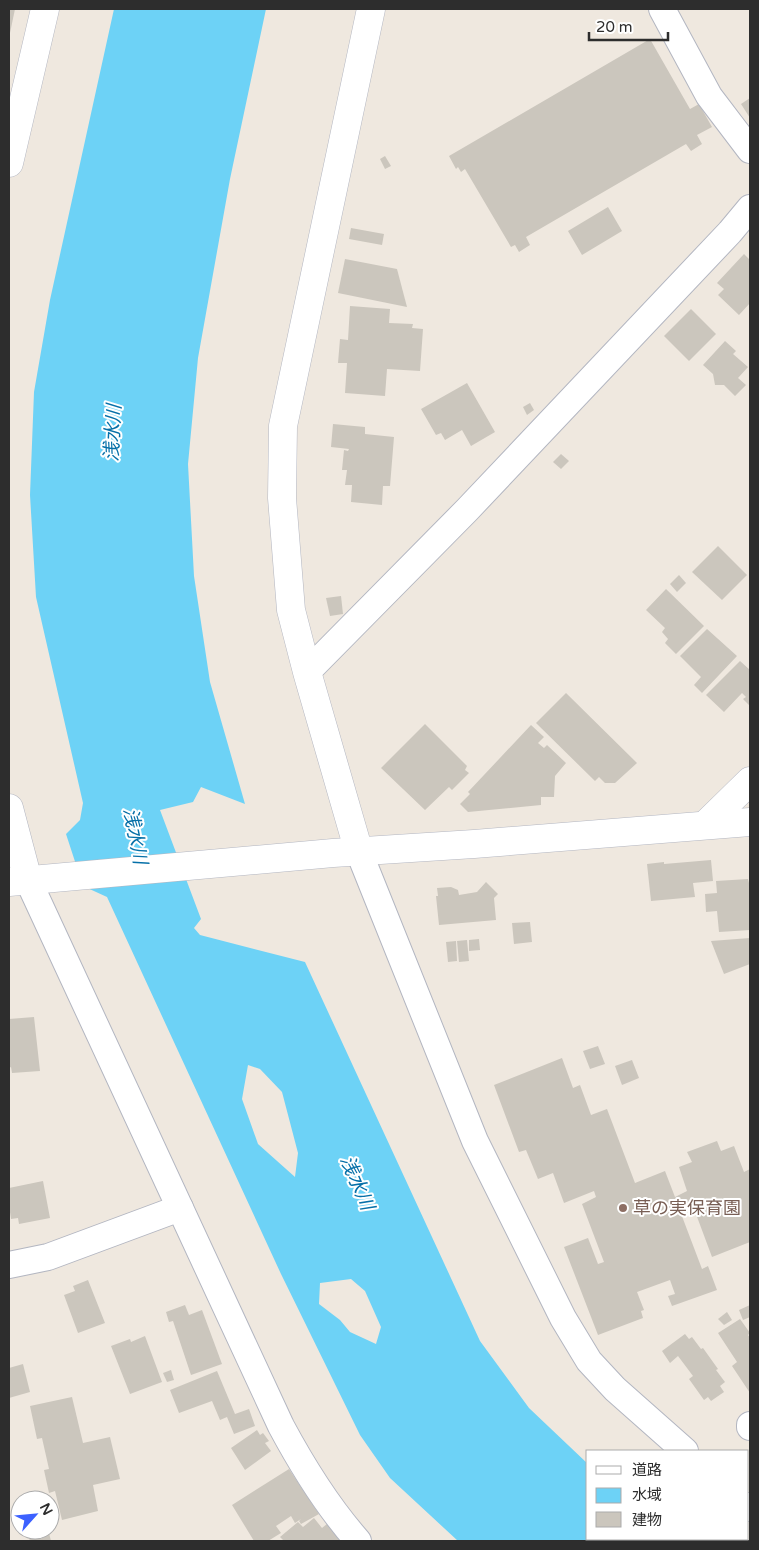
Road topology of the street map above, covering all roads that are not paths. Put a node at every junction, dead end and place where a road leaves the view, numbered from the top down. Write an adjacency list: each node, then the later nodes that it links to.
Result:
1 (45, 9): 5 (street)
2 (371, 9): 7 (street)
3 (662, 9): 4 (street)
4 (750, 150)
5 (9, 163)
6 (750, 208): 7 (street)
7 (307, 672): 12 (street)
8 (750, 781): 11 (street)
9 (9, 808): 13 (street)
10 (750, 822): 11 (street)
11 (705, 825): 12 (street)
12 (346, 852): 13 (street); 16 (street)
13 (18, 881): 14 (street)
14 (180, 1208): 15 (street); 17 (street)
15 (9, 1265)
16 (684, 1450)
17 (358, 1541)

